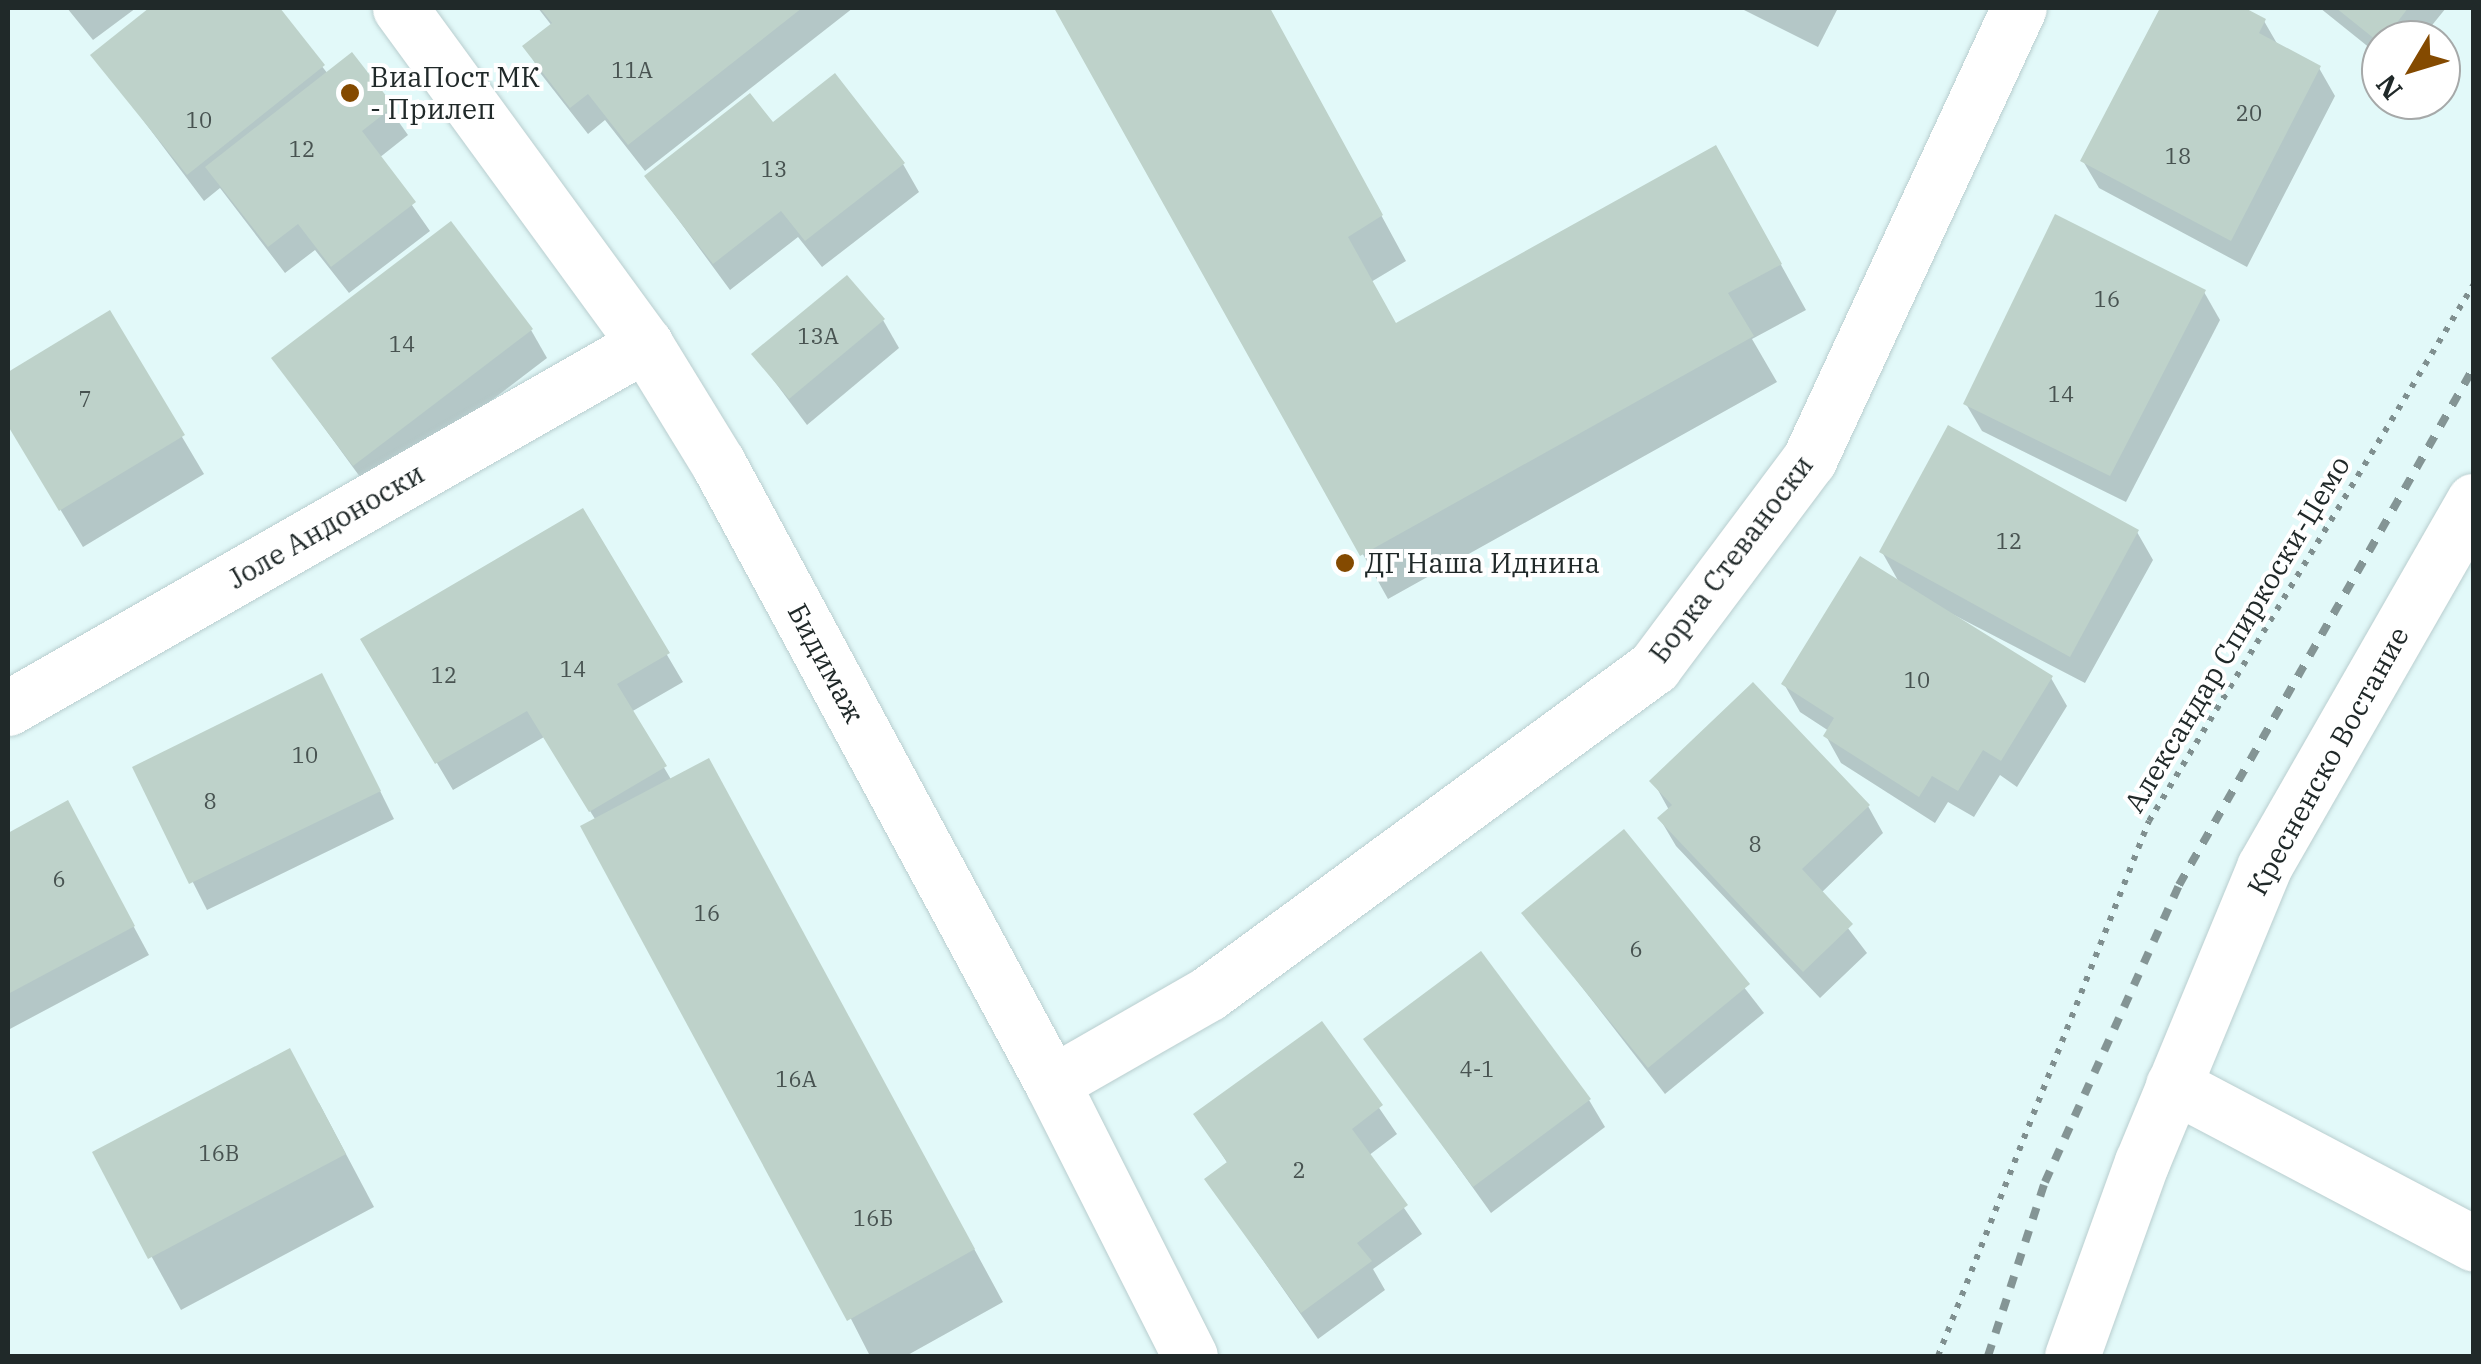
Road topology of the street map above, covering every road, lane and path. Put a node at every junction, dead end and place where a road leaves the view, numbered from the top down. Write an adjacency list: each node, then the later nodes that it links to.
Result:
1 (400, 8): 4 (street, Бидимаж)
2 (2018, 8): 7 (street, Борка Стеваноски)
3 (2474, 284): 11 (path, Александар Спиркоски-Џемо)
4 (645, 344): 6 (street, Јоле Андоноски); 7 (street, Бидимаж)
5 (2474, 500): 8 (street, Кресненско Востание)
6 (8, 708)
7 (1052, 1083): 10 (street, Бидимаж)
8 (2174, 1084): 9 (street); 12 (street, Кресненско Востание)
9 (2474, 1244)
10 (1190, 1356)
11 (1938, 1356)
12 (2072, 1356)

